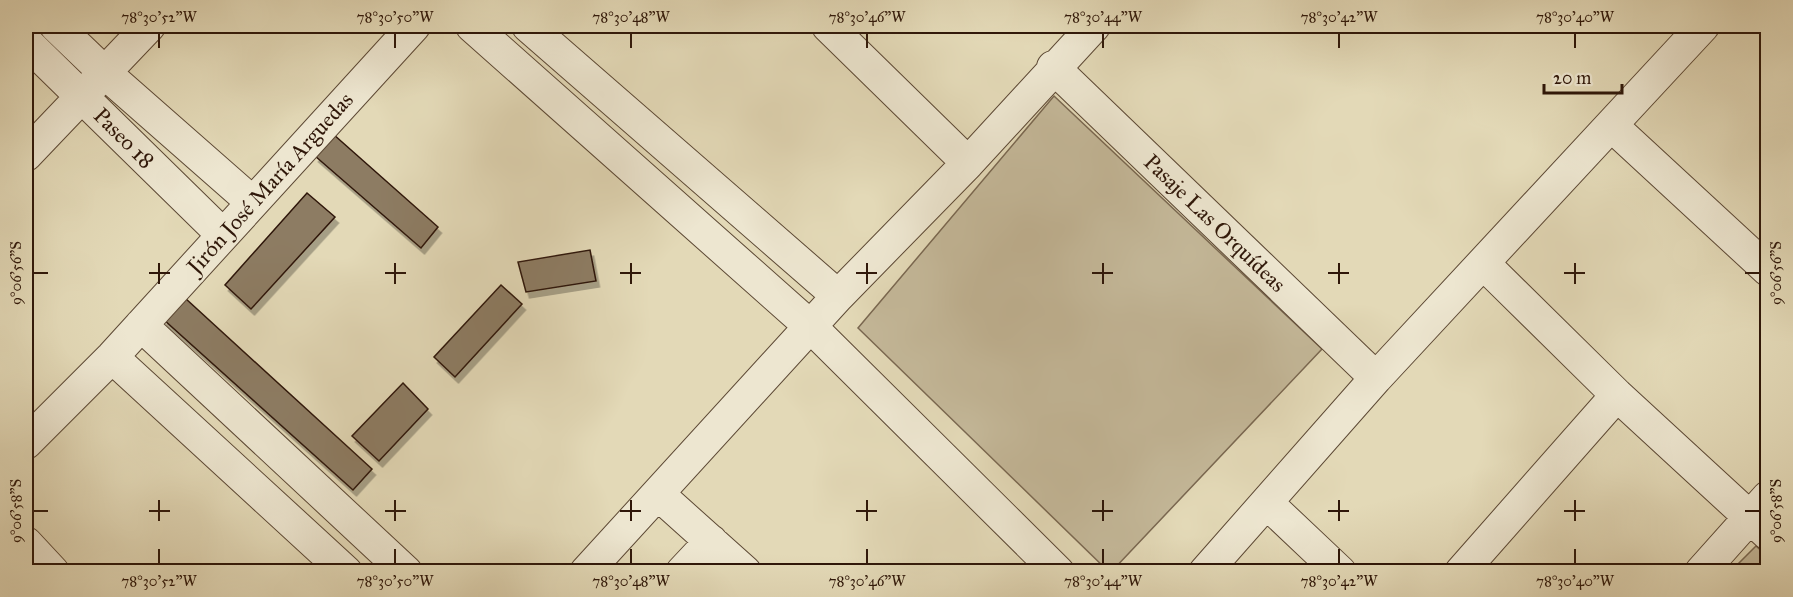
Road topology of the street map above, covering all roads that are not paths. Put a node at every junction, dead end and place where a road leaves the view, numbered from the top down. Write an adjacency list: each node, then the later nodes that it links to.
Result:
1 (56, 26): 11 (street, Paseo 18)
2 (149, 26): 11 (street)
3 (414, 26): 16 (street, Jirón José María Arguedas)
4 (472, 26): 22 (street)
5 (528, 26): 20 (street)
6 (828, 26): 15 (street)
7 (1094, 26): 10 (street)
8 (1703, 26): 13 (street)
9 (26, 42): 12 (street, Paseo 18)
10 (1053, 67): 15 (street); 24 (street, Pasaje Las Orquídeas)
11 (104, 72): 12 (street); 16 (street, Paseo 18)
12 (82, 96): 14 (street); 17 (street, Paseo 18)
13 (1611, 124): 18 (street); 19 (street)
14 (26, 155)
15 (968, 163): 20 (street)
16 (252, 202): 17 (street, Jirón José María Arguedas)
17 (222, 234): 21 (street, Jirón José María Arguedas)
18 (1483, 263): 24 (street); 25 (street)
19 (1767, 270)
20 (838, 296): 22 (street)
21 (141, 325): 23 (street, Jirón José María Arguedas); 34 (street)
22 (811, 327): 27 (street); 38 (street)
23 (112, 357): 26 (street, Jirón José María Arguedas); 33 (street)
24 (1376, 378): 28 (street)
25 (1617, 396): 29 (street); 41 (street)
26 (29, 432)
27 (658, 494): 30 (street); 35 (street)
28 (1268, 503): 39 (street); 40 (street)
29 (1761, 516): 42 (street)
30 (711, 541): 36 (street); 37 (street)
31 (26, 543): 32 (street)
32 (53, 572)
33 (346, 572)
34 (406, 572)
35 (586, 572)
36 (682, 572)
37 (745, 572)
38 (1058, 572)
39 (1205, 572)
40 (1340, 572)
41 (1461, 572)
42 (1701, 572)

